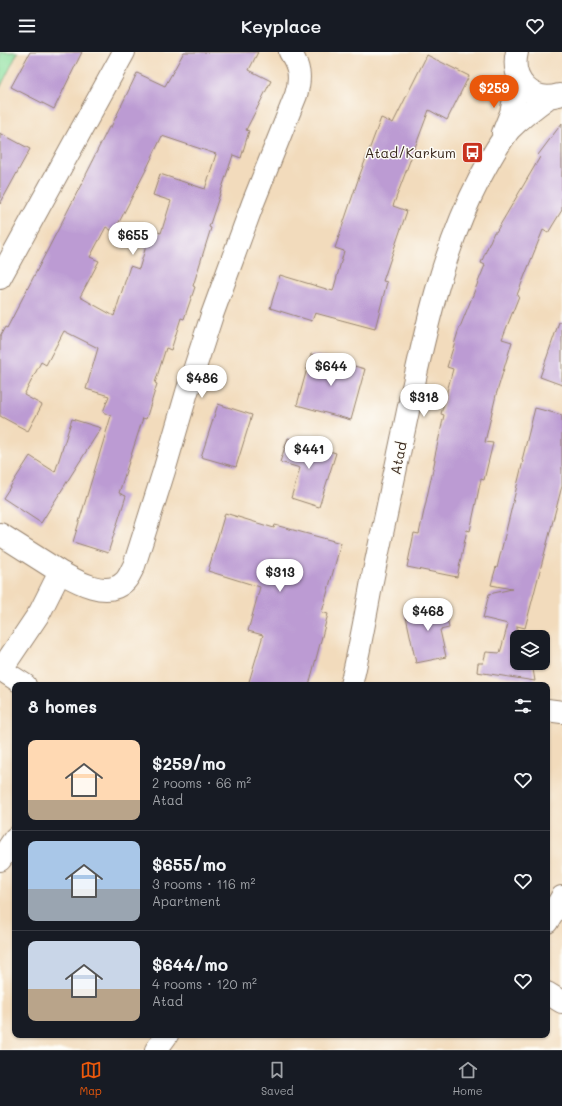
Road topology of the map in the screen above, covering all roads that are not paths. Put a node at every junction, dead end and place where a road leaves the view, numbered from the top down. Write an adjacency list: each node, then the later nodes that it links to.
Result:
1 (124, 52): 8 (street)
2 (290, 52): 10 (street)
3 (501, 52): 5 (street)
4 (517, 52): 5 (street, Atad)
5 (518, 76): 6 (street); 7 (street, Atad)
6 (556, 96): 7 (street, Atad)
7 (497, 148): 13 (street, Atad)
8 (0, 278)
9 (0, 534): 10 (street)
10 (60, 572): 11 (street)
11 (1, 670): 12 (street)
12 (20, 682)
13 (352, 682)
14 (550, 710): 15 (street)
15 (562, 712)
16 (12, 842): 17 (street)
17 (0, 860)
18 (562, 897): 19 (street)
19 (550, 917)
20 (550, 995): 21 (street)
21 (562, 1002)
22 (164, 1038): 23 (street)
23 (156, 1050)

